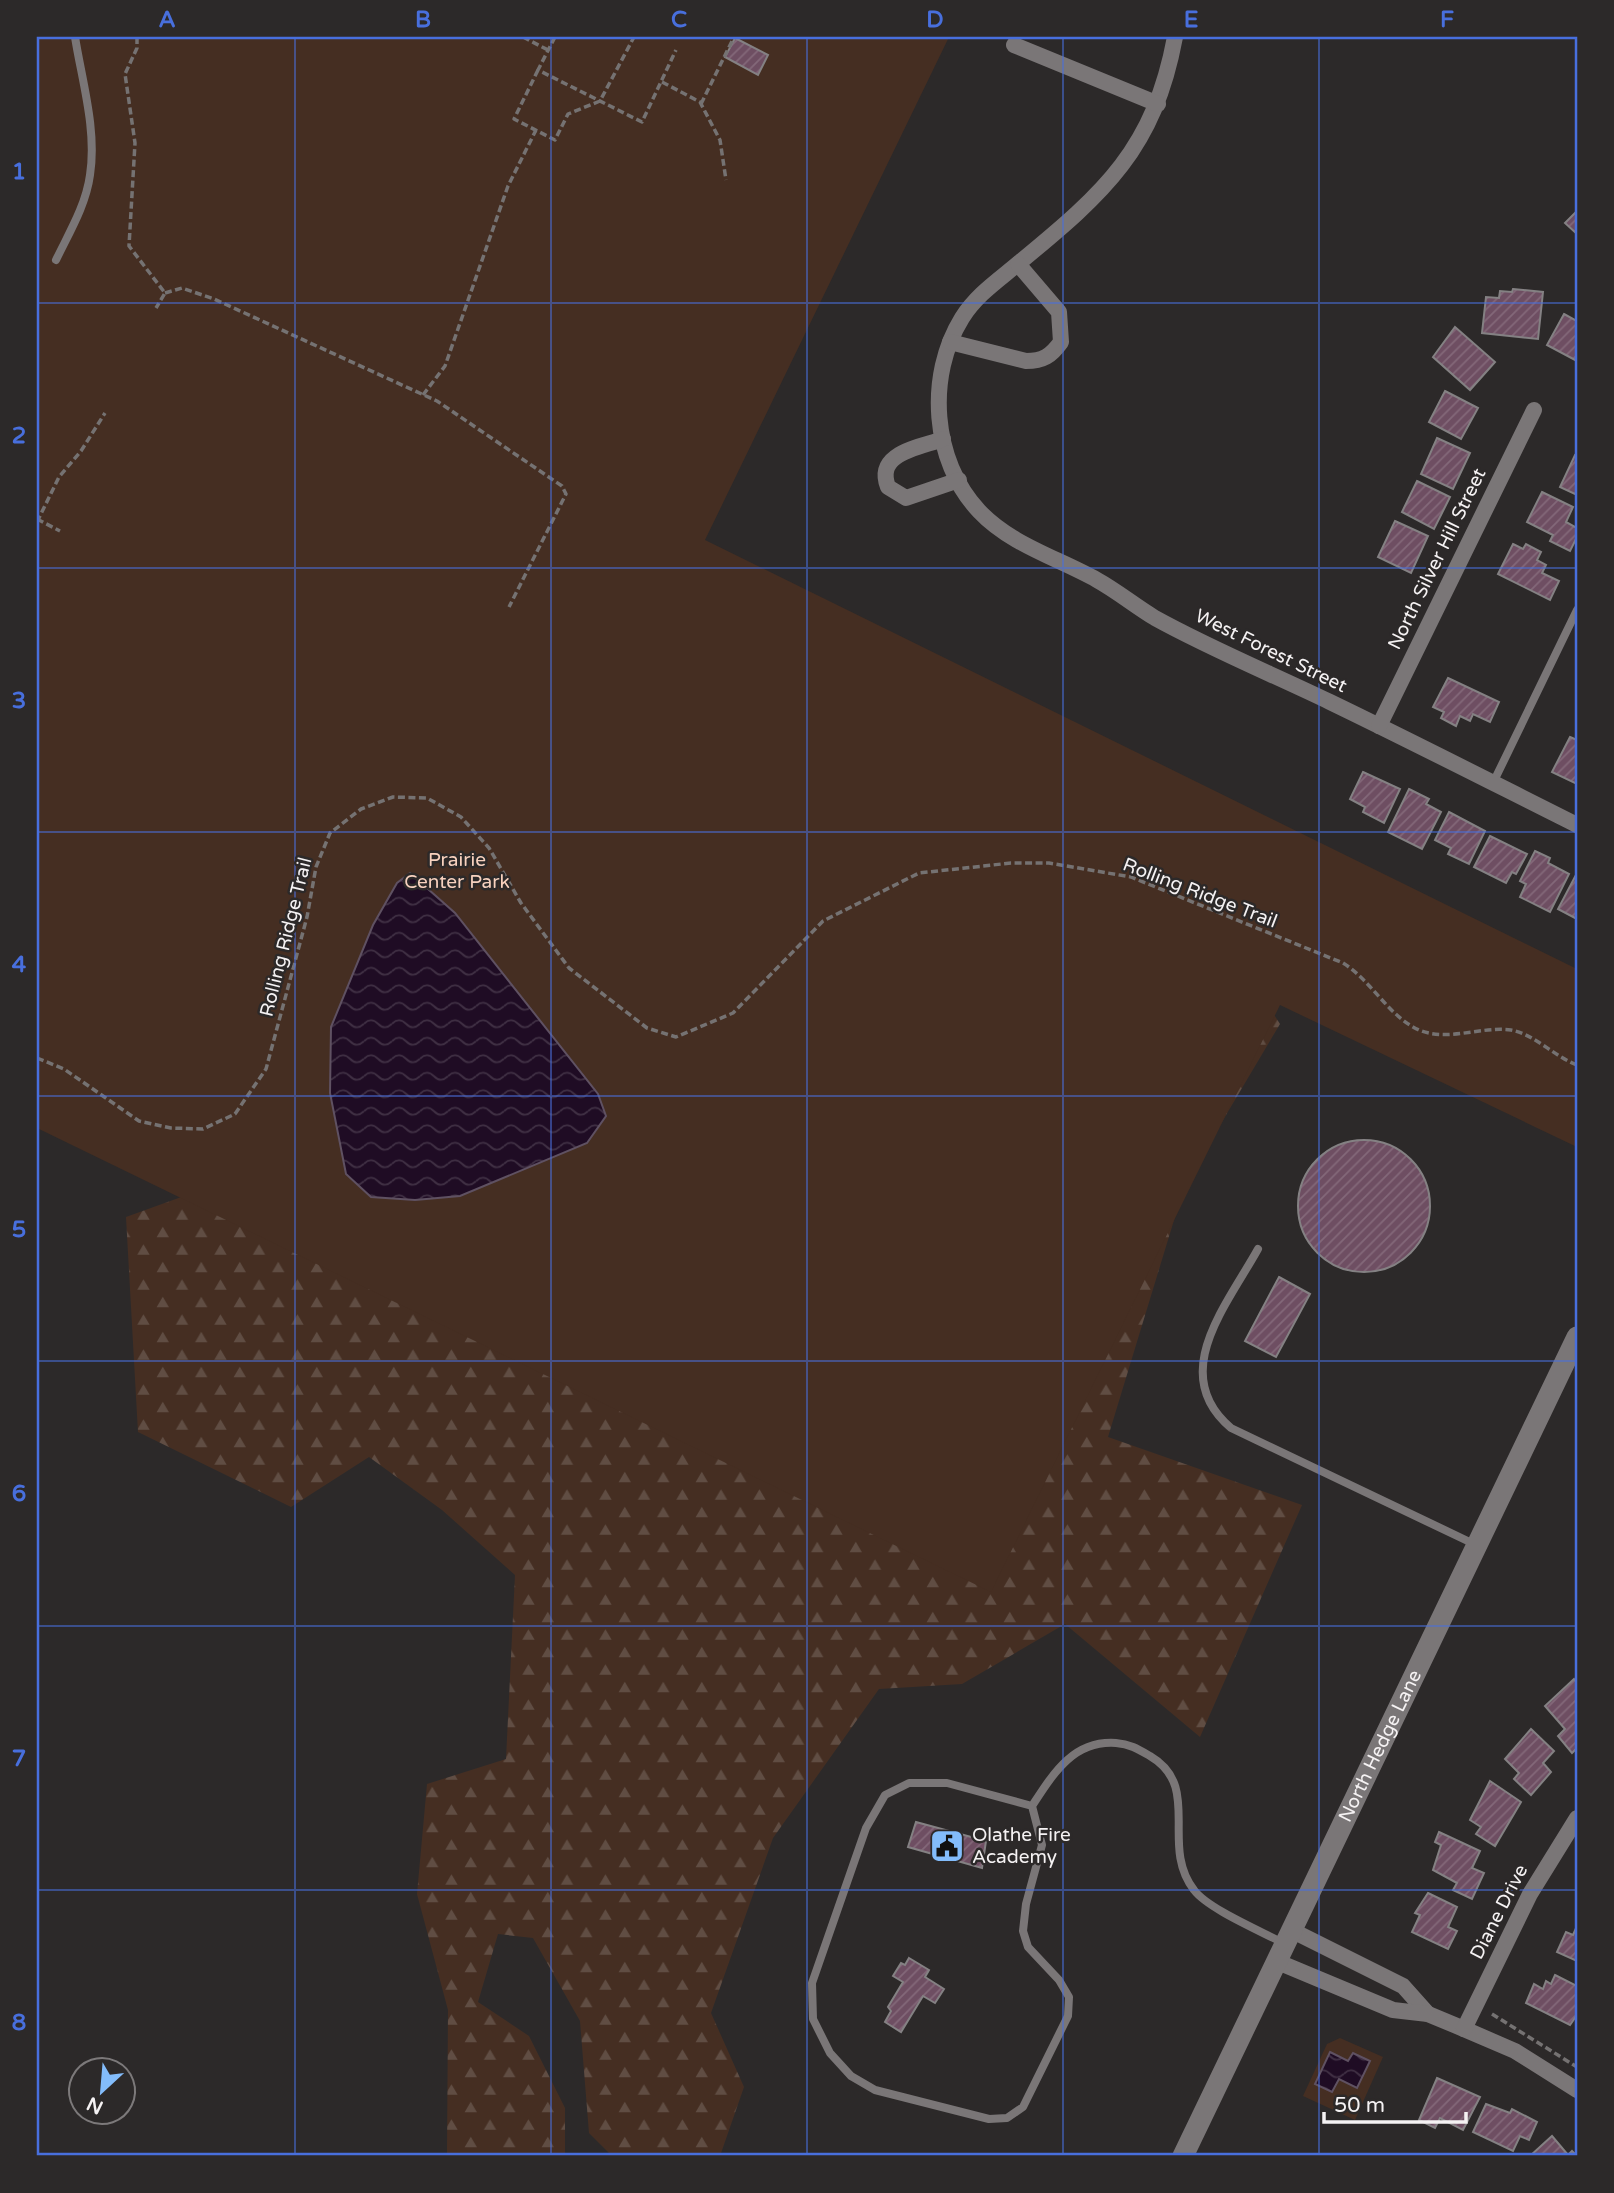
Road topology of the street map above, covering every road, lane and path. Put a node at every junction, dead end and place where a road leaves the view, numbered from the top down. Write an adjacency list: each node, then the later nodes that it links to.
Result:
1 (75, 37): 18 (lane)
2 (137, 37): 20 (path)
3 (523, 37): 9 (path)
4 (555, 37): 9 (path)
5 (634, 37): 13 (path)
6 (734, 37): 14 (path)
7 (1175, 37): 15 (street, West Forest Street)
8 (1014, 45): 15 (street)
9 (548, 50): 11 (path)
10 (676, 50): 12 (path)
11 (538, 69): 13 (path); 16 (path)
12 (662, 82): 13 (path); 14 (path)
13 (600, 102): 16 (path)
14 (701, 104): 17 (path)
15 (1158, 104): 19 (street, West Forest Street)
16 (536, 130): 23 (path)
17 (726, 180)
18 (56, 260)
19 (1018, 264): 22 (street, West Forest Street); 22 (street)
20 (165, 293): 21 (path); 23 (path)
21 (156, 308)
22 (950, 342): 26 (street, West Forest Street)
23 (423, 395): 30 (path)
24 (1534, 410): 32 (street, North Silver Hill Street)
25 (105, 413): 28 (path)
26 (943, 439): 27 (street, West Forest Street); 27 (street)
27 (961, 485): 32 (street, West Forest Street)
28 (37, 520): 29 (path)
29 (60, 531)
30 (509, 607)
31 (1577, 610): 33 (lane)
32 (1379, 726): 33 (street, West Forest Street)
33 (1493, 783): 34 (street, West Forest Street)
34 (1577, 825)
35 (37, 1058): 36 (path, Rolling Ridge Trail)
36 (1577, 1065)
37 (1258, 1249): 39 (lane)
38 (1577, 1337): 39 (street, North Hedge Lane)
39 (1477, 1545): 42 (street, North Hedge Lane)
40 (1032, 1806): 40 (lane); 42 (lane)
41 (1577, 1818): 45 (street, Diane Drive)
42 (1286, 1946): 43 (street); 43 (street); 48 (street, North Hedge Lane)
43 (1428, 2014): 45 (street)
44 (1492, 2014): 46 (path)
45 (1464, 2029): 47 (street)
46 (1577, 2067)
47 (1577, 2090)
48 (1183, 2156)

